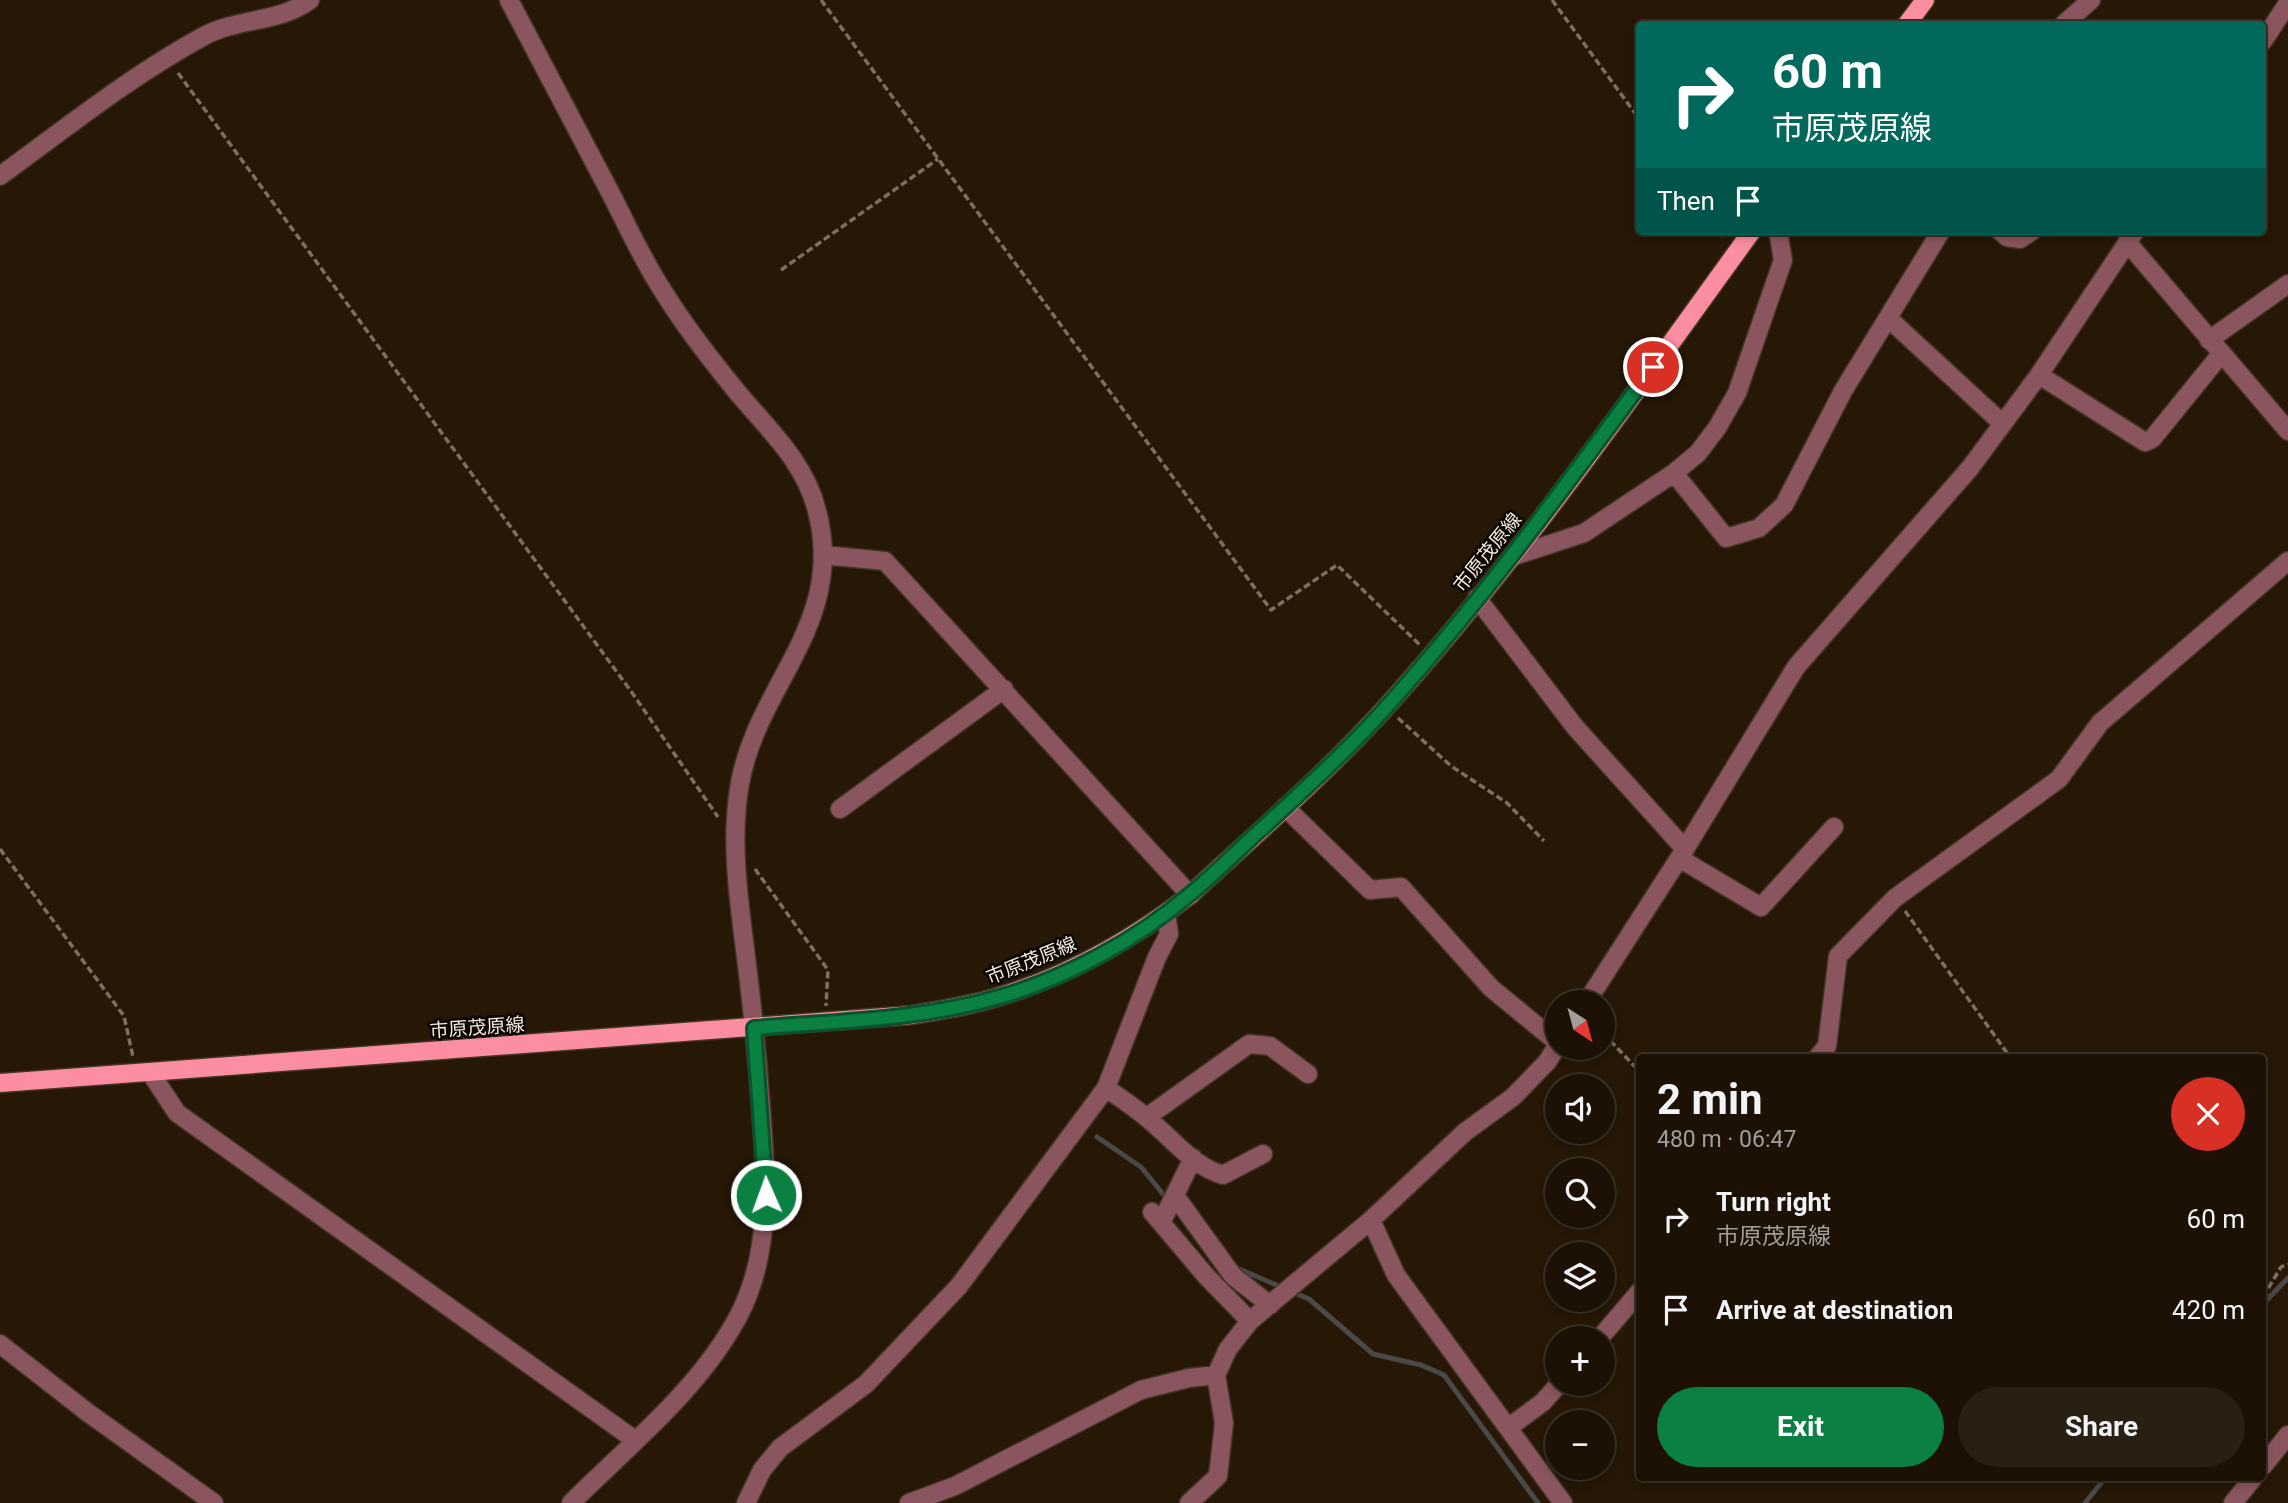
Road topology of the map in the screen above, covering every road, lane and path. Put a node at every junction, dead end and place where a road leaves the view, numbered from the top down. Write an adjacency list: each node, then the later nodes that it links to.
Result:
1 (310, 0): 11 (street)
2 (509, 0): 29 (street)
3 (821, 0): 13 (path)
4 (1552, 0): 12 (path)
5 (1925, 0): 8 (main road)
6 (2091, 0): 9 (street)
7 (2282, 4): 10 (street)
8 (1909, 21)
9 (2067, 21)
10 (2266, 35)
11 (166, 57): 14 (street); 40 (path)
12 (1636, 115)
13 (938, 159): 21 (path); 33 (path)
14 (0, 176)
15 (1749, 235): 30 (main road, 市原茂原線)
16 (1779, 235): 28 (street)
17 (1939, 235): 23 (street)
18 (2005, 235): 19 (street)
19 (2026, 235)
20 (2131, 236): 24 (street); 25 (street)
21 (781, 270)
22 (2288, 284): 24 (street)
23 (1888, 318): 26 (street); 28 (street)
24 (2215, 347): 25 (street); 27 (street)
25 (2039, 375): 26 (street)
26 (2003, 424): 42 (street)
27 (2288, 431)
28 (1674, 473): 30 (street)
29 (823, 555): 34 (street); 40 (street)
30 (1514, 556): 32 (main road, 市原茂原線)
31 (2288, 561): 44 (street)
32 (1477, 598): 33 (main road, 市原茂原線); 42 (street)
33 (1431, 656): 35 (main road, 市原茂原線)
34 (1003, 689): 37 (street); 43 (street)
35 (1386, 707): 36 (main road, 市原茂原線); 39 (path)
36 (1285, 807): 43 (main road, 市原茂原線); 49 (street)
37 (840, 809)
38 (1834, 827): 42 (street)
39 (1544, 841)
40 (736, 842): 47 (path); 48 (street)
41 (0, 849): 55 (path)
42 (1682, 853): 46 (street)
43 (1189, 895): 45 (main road, 市原茂原線)
44 (1895, 898): 51 (street); 52 (path)
45 (1166, 914): 47 (main road, 市原茂原線); 58 (street)
46 (1594, 990)
47 (826, 1022): 48 (main road, 市原茂原線)
48 (754, 1028): 55 (main road, 市原茂原線); 75 (street)
49 (1545, 1033)
50 (1615, 1046): 54 (path)
51 (1820, 1054)
52 (2008, 1054)
53 (1549, 1060): 63 (street)
54 (1636, 1068)
55 (143, 1073): 57 (main road, 市原茂原線); 75 (street)
56 (1308, 1074): 59 (street)
57 (0, 1083)
58 (1106, 1088): 59 (street); 80 (street)
59 (1147, 1117): 61 (street)
60 (1263, 1154): 61 (street)
61 (1193, 1158): 62 (street)
62 (1176, 1197): 67 (street); 68 (street)
63 (1371, 1220): 67 (street); 73 (street)
64 (2288, 1264): 65 (path)
65 (2266, 1292)
66 (1636, 1296): 69 (street)
67 (1270, 1305): 68 (street)
68 (1250, 1321): 71 (street)
69 (1610, 1326)
70 (0, 1344): 78 (street)
71 (1216, 1375): 81 (street); 82 (street)
72 (1548, 1396): 73 (street)
73 (1508, 1428): 83 (street)
74 (2288, 1435): 76 (street)
75 (635, 1440): 79 (street)
76 (2266, 1462)
77 (2251, 1481): 84 (street)
78 (214, 1503)
79 (570, 1503)
80 (746, 1503)
81 (909, 1503)
82 (1189, 1503)
83 (1563, 1503)
84 (2233, 1503)

